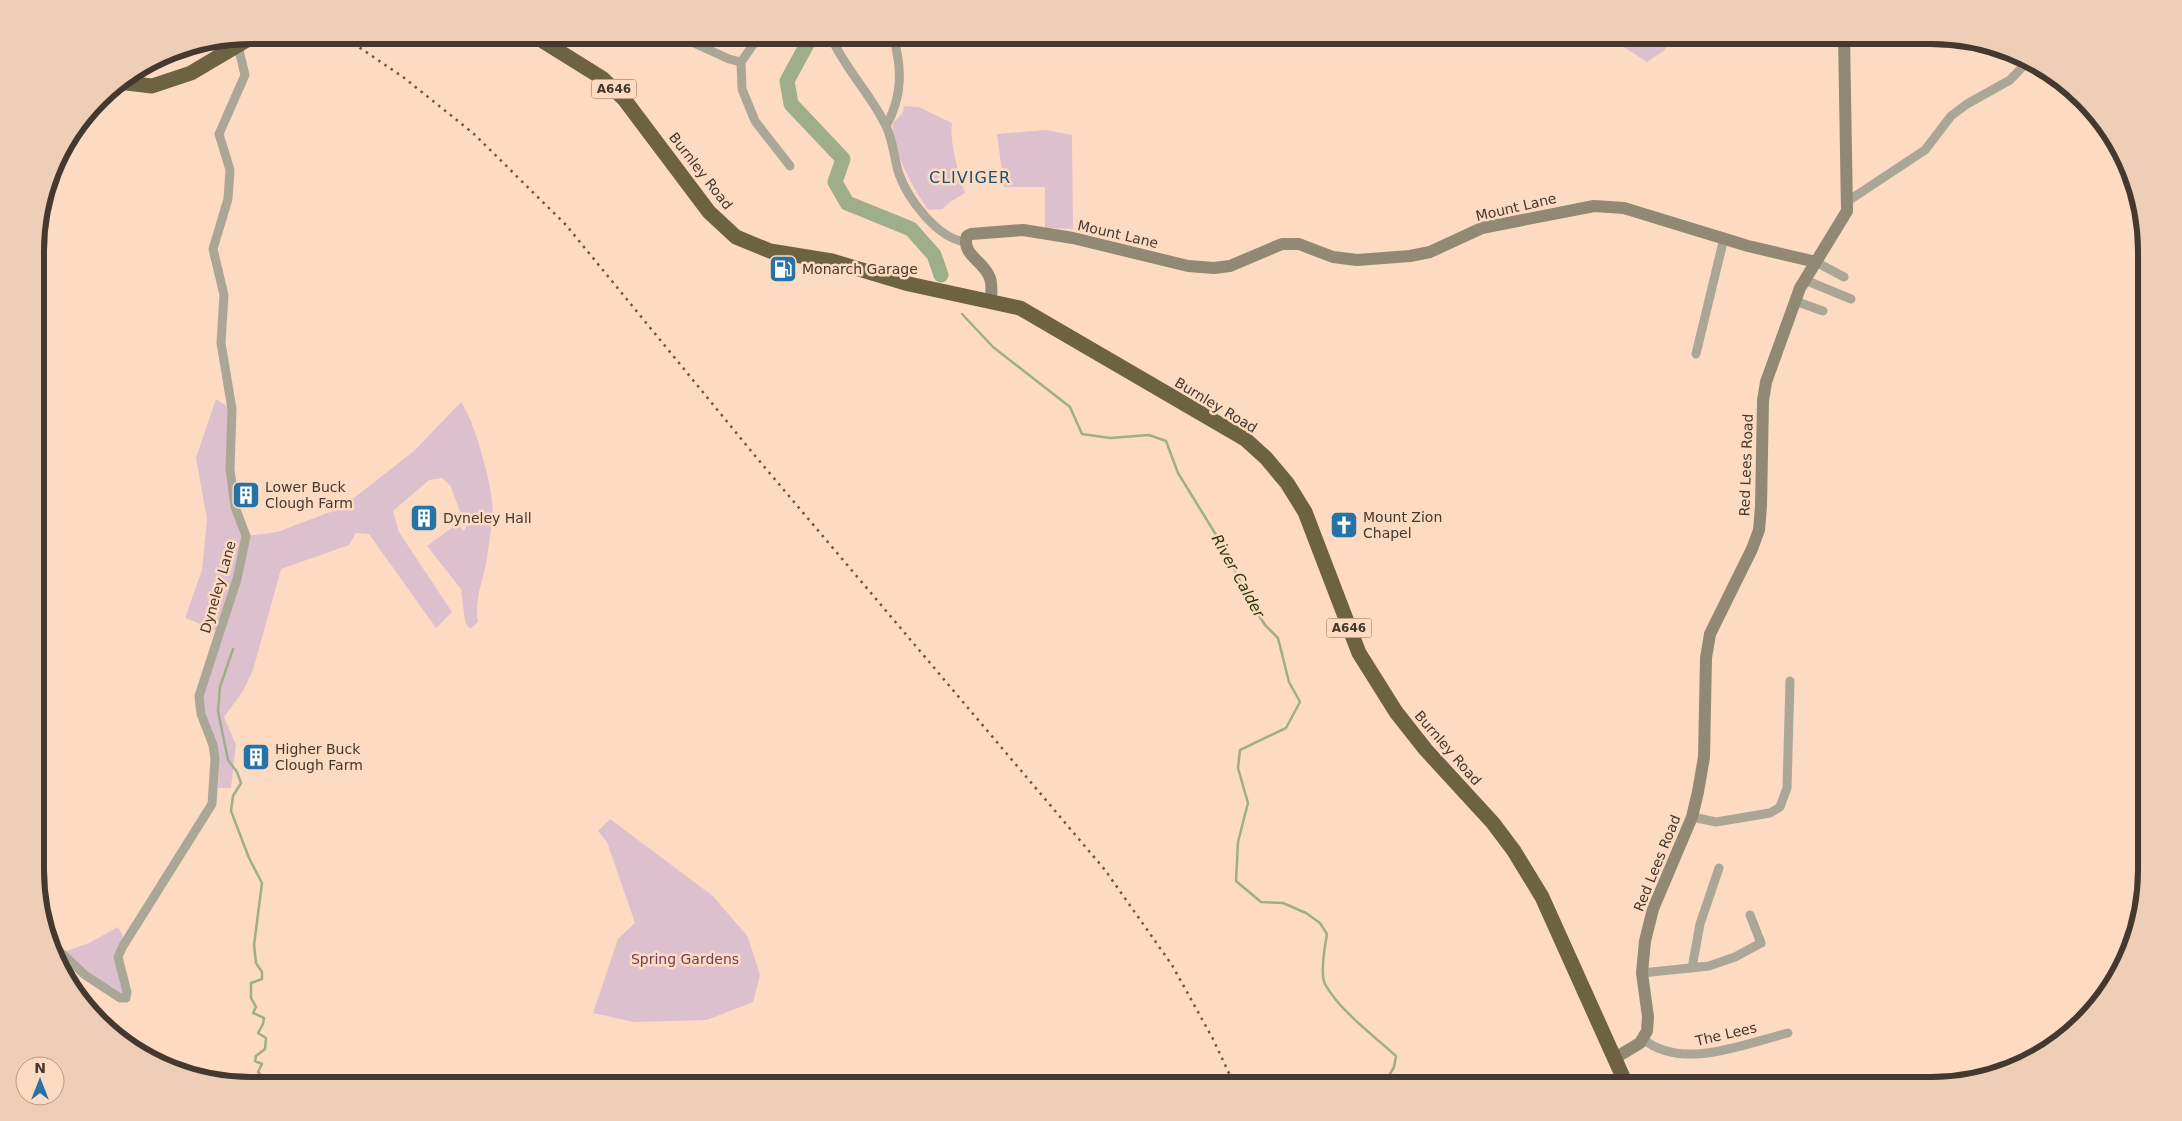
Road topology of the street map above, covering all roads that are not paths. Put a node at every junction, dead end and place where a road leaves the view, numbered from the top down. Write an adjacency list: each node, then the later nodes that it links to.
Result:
1 (241, 44): 8 (highway)
2 (547, 44): 21 (highway, Burnley Road / A646)
3 (696, 44): 9 (street)
4 (754, 44): 9 (street)
5 (834, 44): 12 (street)
6 (895, 44): 12 (street)
7 (1844, 44): 14 (street, Red Lees Road)
8 (238, 46): 11 (highway); 29 (street, Dyneley Lane)
9 (741, 62): 13 (street)
10 (2024, 65): 14 (street)
11 (129, 83)
12 (886, 126): 16 (street)
13 (790, 166)
14 (1848, 201): 17 (street, Red Lees Road)
15 (1724, 238): 16 (street, Mount Lane); 17 (street, Mount Lane); 24 (street)
16 (965, 242): 21 (street)
17 (1816, 262): 18 (street); 19 (street, Red Lees Road)
18 (1844, 277)
19 (1805, 280): 20 (street); 22 (street, Red Lees Road)
20 (1851, 299)
21 (991, 300): 34 (highway, Burnley Road / A646)
22 (1795, 301): 23 (street); 26 (street, Red Lees Road)
23 (1823, 311)
24 (1696, 354)
25 (1790, 680): 26 (street)
26 (1692, 817): 31 (street, Red Lees Road)
27 (1719, 868): 30 (street)
28 (1750, 915): 30 (street)
29 (60, 951)
30 (1692, 968): 31 (street)
31 (1642, 972): 33 (street, Red Lees Road)
32 (1788, 1033): 33 (street, The Lees)
33 (1643, 1039): 34 (street)
34 (1616, 1058): 35 (highway, Burnley Road / A646)
35 (1623, 1077)

